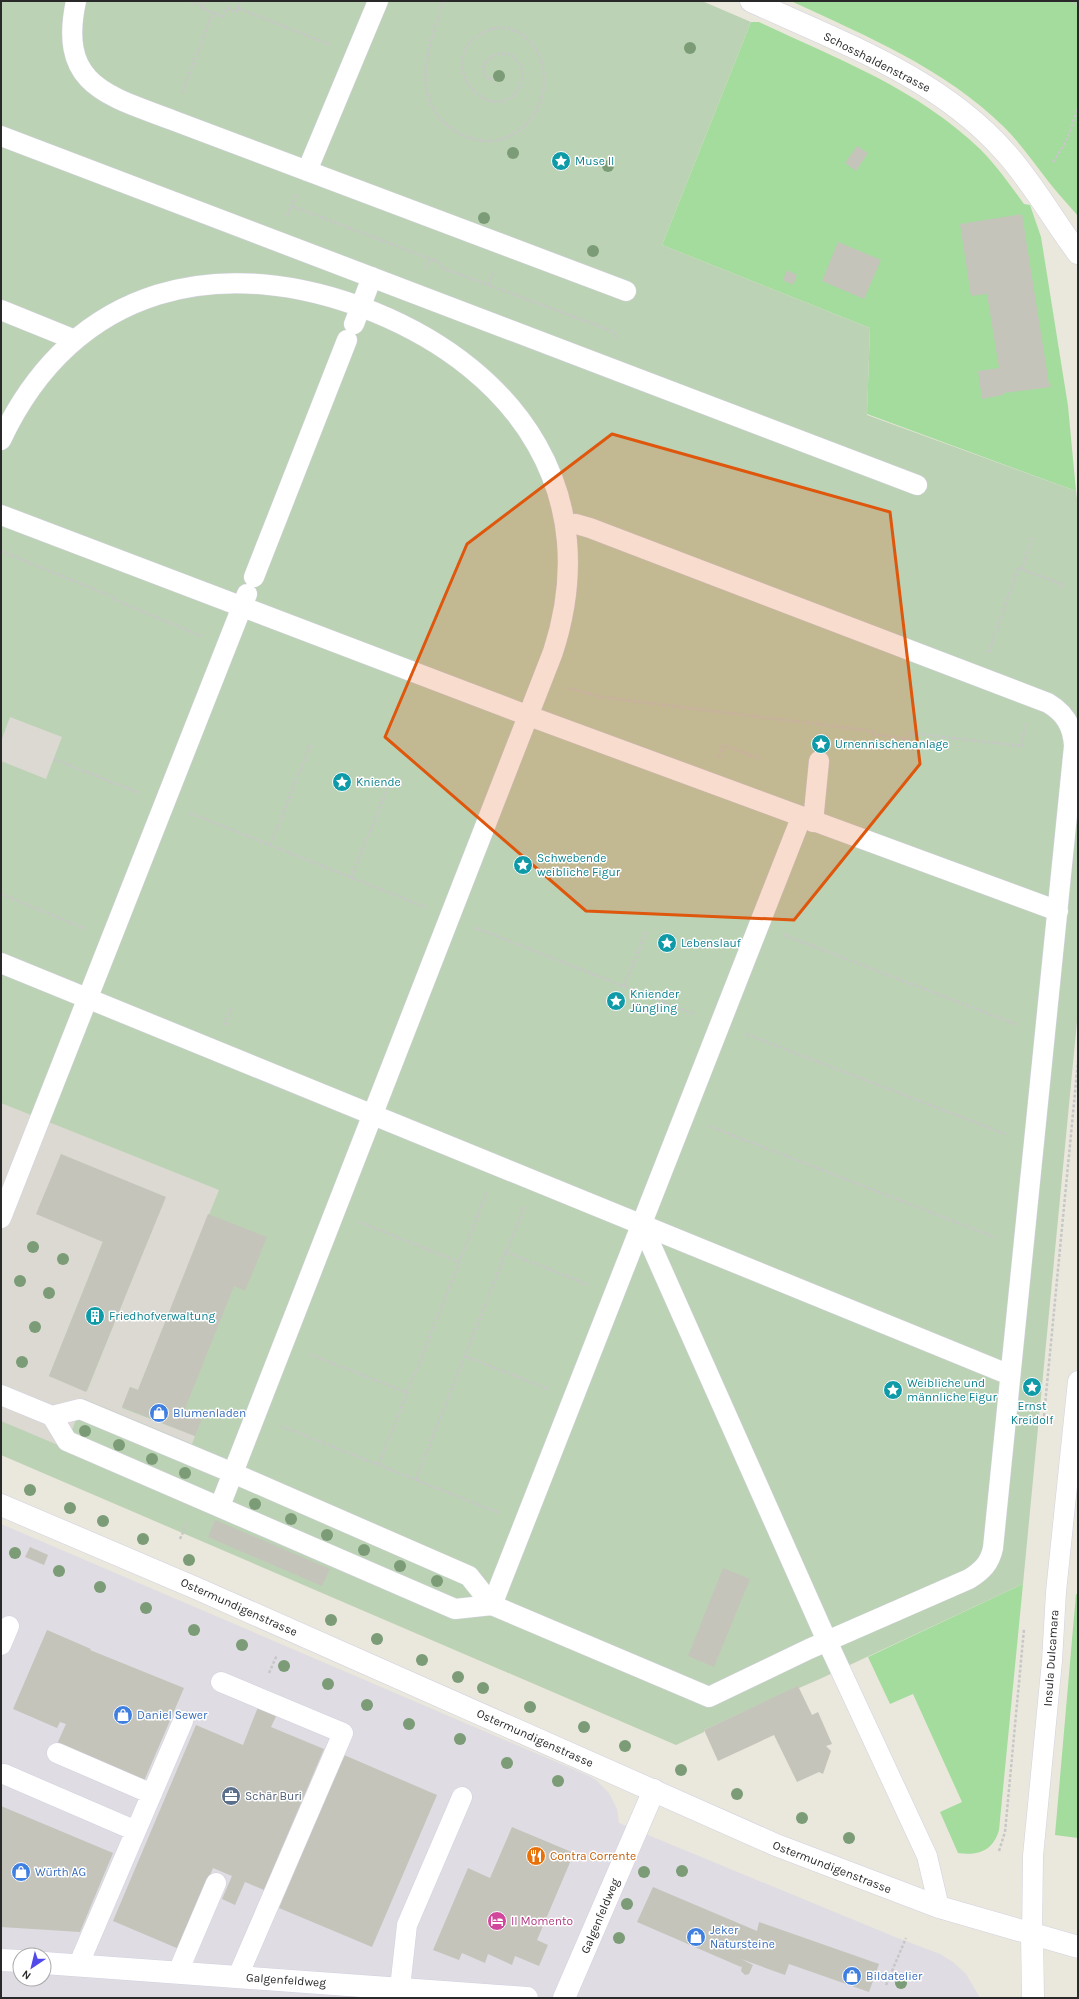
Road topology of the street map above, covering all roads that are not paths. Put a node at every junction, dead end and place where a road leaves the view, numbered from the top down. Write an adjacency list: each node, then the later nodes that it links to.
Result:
1 (76, 1): 5 (lane)
2 (378, 1): 5 (lane)
3 (751, 1): 6 (street, Schosshaldenstrasse)
4 (1, 136): 7 (lane)
5 (307, 171): 8 (lane)
6 (1078, 253)
7 (372, 278): 10 (lane); 13 (lane)
8 (626, 291)
9 (1, 310): 11 (lane)
10 (354, 324): 11 (lane); 15 (lane); 16 (lane)
11 (75, 340): 12 (lane)
12 (1, 440)
13 (917, 485)
14 (1, 515): 16 (lane)
15 (566, 525): 17 (lane); 20 (lane)
16 (248, 592): 17 (lane); 22 (lane)
17 (529, 716): 19 (lane); 23 (lane)
18 (819, 761): 19 (lane)
19 (807, 820): 20 (lane); 25 (lane)
20 (1058, 911): 26 (lane)
21 (1, 963): 22 (lane)
22 (87, 998): 23 (lane); 24 (lane)
23 (373, 1115): 25 (lane); 30 (lane)
24 (1, 1218)
25 (642, 1225): 26 (lane); 33 (lane); 35 (lane)
26 (1010, 1375): 35 (lane)
27 (1078, 1382): 47 (lane, Insula Dulcamara)
28 (1, 1395): 29 (lane)
29 (52, 1416): 30 (lane); 32 (lane)
30 (233, 1473): 32 (lane); 33 (lane)
31 (1, 1504): 41 (street, Ostermundigenstrasse)
32 (220, 1506): 33 (lane)
33 (492, 1605): 35 (lane)
34 (9, 1626): 36 (lane)
35 (827, 1641): 46 (lane)
36 (1, 1645)
37 (221, 1682): 54 (lane)
38 (183, 1721): 42 (lane)
39 (57, 1753): 42 (lane)
40 (4, 1774): 44 (lane)
41 (654, 1790): 46 (street, Ostermundigenstrasse); 57 (street, Galgenfeldweg)
42 (152, 1794): 44 (lane)
43 (462, 1797): 55 (lane)
44 (136, 1830): 52 (lane)
45 (216, 1883): 53 (lane)
46 (939, 1907): 47 (street, Ostermundigenstrasse)
47 (1032, 1934): 48 (street, Ostermundigenstrasse); 58 (street)
48 (1077, 1947)
49 (1, 1960): 50 (street)
50 (12, 1961)
51 (52, 1964): 52 (street, Galgenfeldweg)
52 (78, 1966): 53 (street, Galgenfeldweg)
53 (178, 1972): 54 (street, Galgenfeldweg)
54 (238, 1976): 55 (street, Galgenfeldweg)
55 (400, 1988): 56 (street, Galgenfeldweg)
56 (527, 1998)
57 (564, 1998)
58 (1033, 1998)

